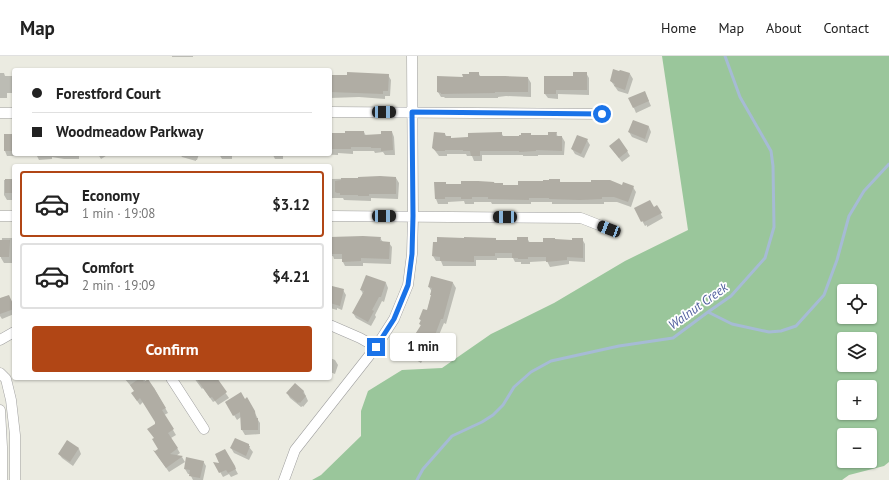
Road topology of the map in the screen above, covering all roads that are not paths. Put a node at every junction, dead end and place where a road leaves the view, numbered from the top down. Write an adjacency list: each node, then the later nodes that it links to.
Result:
1 (412, 56): 3 (street)
2 (332, 112): 3 (street)
3 (412, 112): 6 (street); 10 (street)
4 (0, 113): 5 (street)
5 (12, 113)
6 (602, 114)
7 (0, 216): 8 (street)
8 (12, 216)
9 (332, 216): 10 (street)
10 (413, 216): 11 (street); 15 (street)
11 (609, 229)
12 (332, 326): 15 (street)
13 (12, 333): 14 (street)
14 (0, 340)
15 (376, 347): 24 (street)
16 (0, 373): 21 (street)
17 (172, 380): 19 (street)
18 (0, 410): 20 (street)
19 (204, 429)
20 (2, 435): 21 (street); 22 (street)
21 (15, 435): 23 (street)
22 (2, 480)
23 (15, 480)
24 (284, 480)

